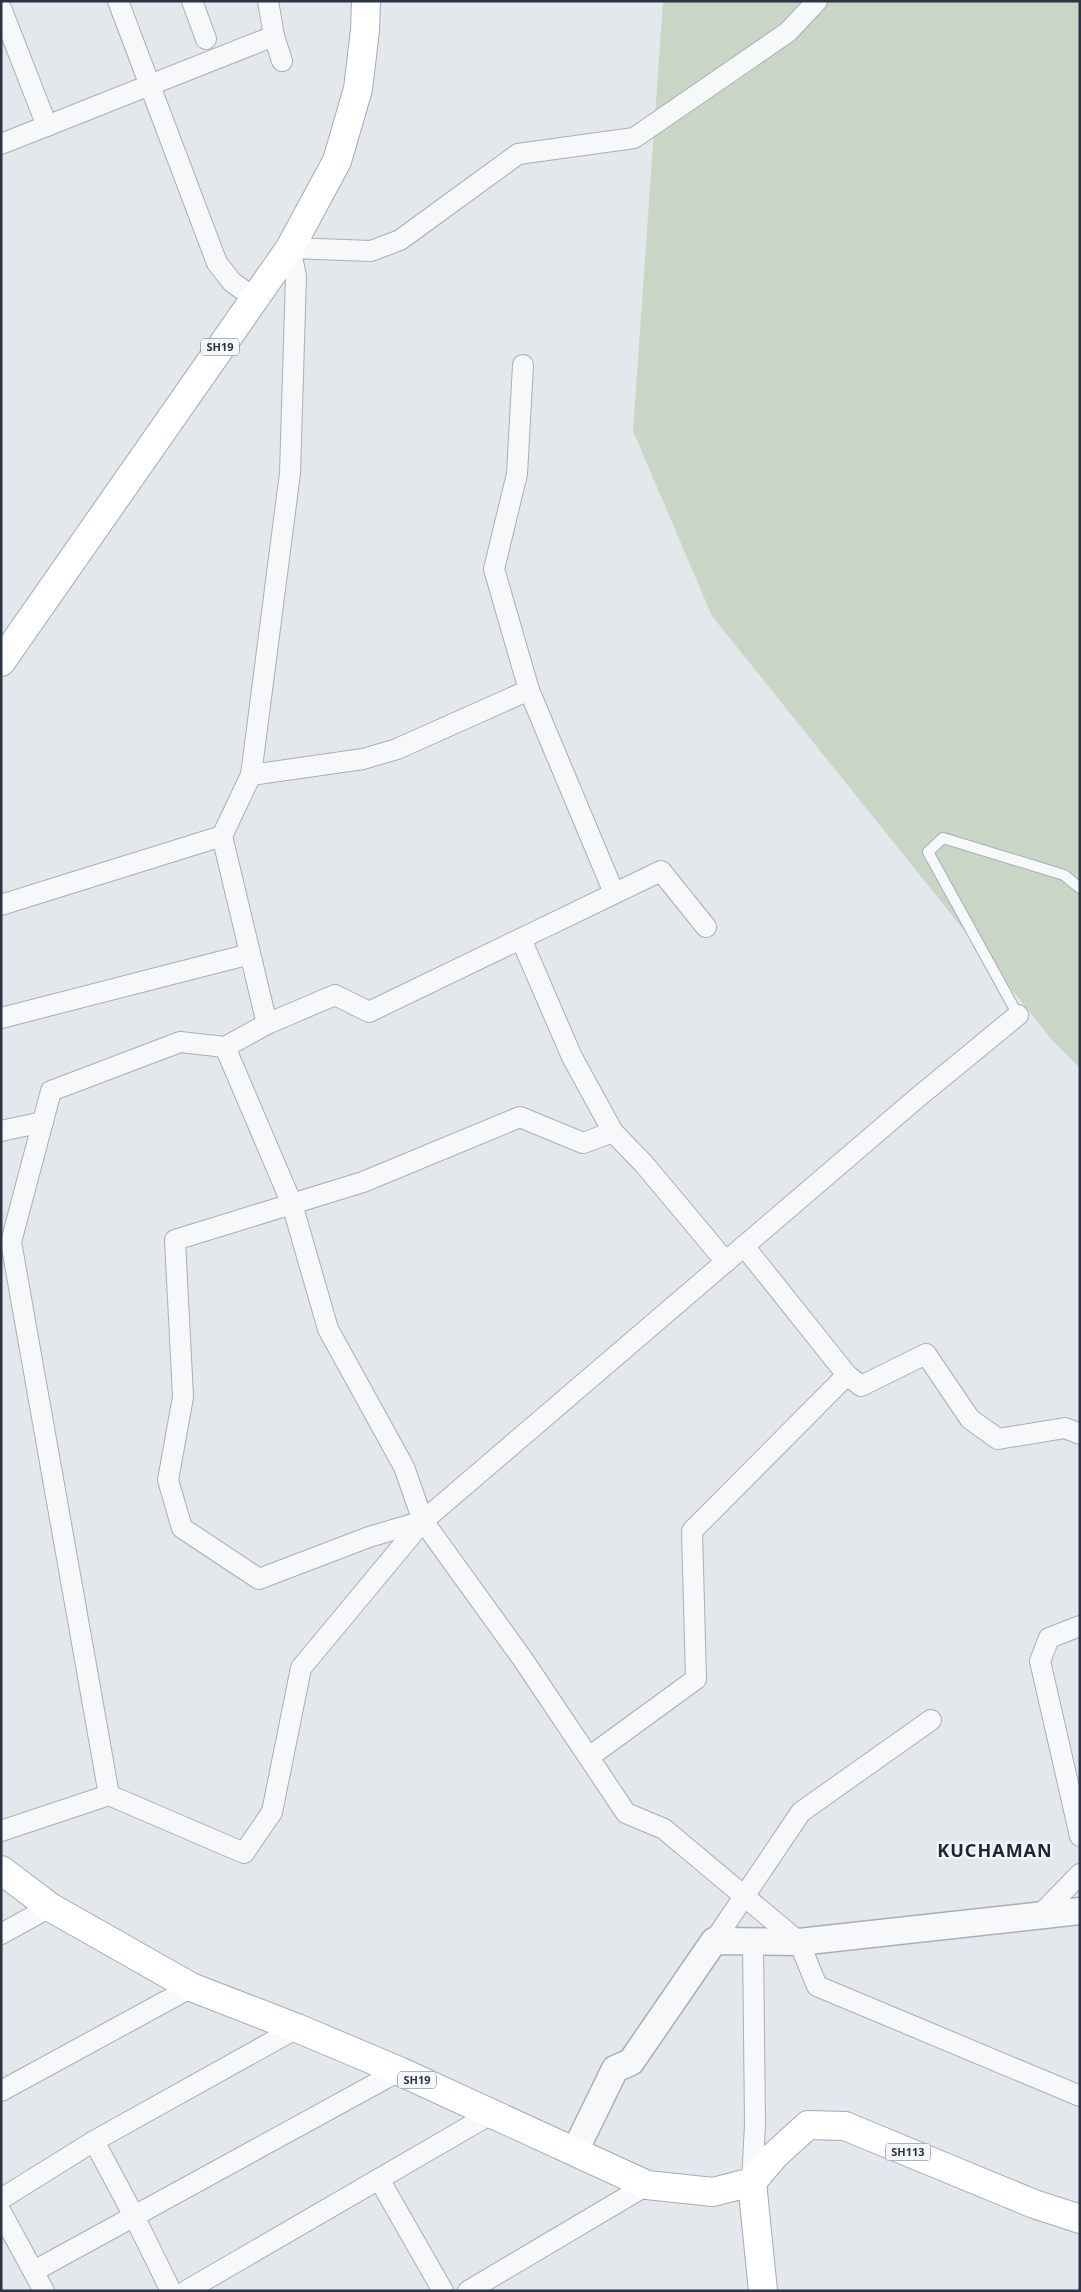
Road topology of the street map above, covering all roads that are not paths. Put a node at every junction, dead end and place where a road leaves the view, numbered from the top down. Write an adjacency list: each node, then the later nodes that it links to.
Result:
1 (118, 1): 10 (street)
2 (192, 1): 8 (street)
3 (268, 1): 7 (street)
4 (366, 1): 13 (main road, SH19)
5 (817, 1): 13 (street)
6 (1, 8): 11 (street)
7 (274, 36): 9 (street); 10 (street)
8 (206, 39)
9 (282, 61)
10 (150, 85): 11 (street); 14 (street)
11 (47, 126): 12 (street)
12 (1, 144)
13 (290, 248): 14 (main road, SH19); 18 (street)
14 (254, 298): 16 (main road, SH19)
15 (523, 365): 17 (street)
16 (1, 662)
17 (529, 690): 18 (street); 21 (street)
18 (251, 775): 19 (street)
19 (222, 836): 22 (street); 25 (street)
20 (1080, 888): 26 (lane)
21 (614, 893): 23 (street); 24 (street)
22 (1, 905)
23 (706, 928)
24 (521, 938): 28 (street); 32 (street)
25 (250, 954): 27 (street); 28 (street)
26 (1018, 1015): 34 (street)
27 (1, 1018)
28 (266, 1024): 29 (street)
29 (225, 1047): 30 (street); 33 (street)
30 (43, 1122): 31 (street); 36 (street)
31 (1, 1131)
32 (613, 1132): 33 (street); 35 (street)
33 (292, 1204): 39 (street); 39 (street)
34 (744, 1246): 35 (street); 37 (street)
35 (726, 1262): 39 (street)
36 (9, 1270): 43 (street)
37 (847, 1375): 38 (street); 42 (street)
38 (1080, 1434)
39 (422, 1521): 42 (street); 43 (street)
40 (1080, 1626): 45 (street)
41 (931, 1720): 48 (street)
42 (589, 1758): 48 (street)
43 (109, 1795): 44 (street)
44 (1, 1831)
45 (1080, 1836)
46 (1, 1870): 49 (main road, SH19)
47 (1080, 1874): 51 (street)
48 (744, 1895): 53 (street); 55 (street)
49 (50, 1907): 52 (street); 56 (main road, SH19)
50 (1080, 1911): 51 (street)
51 (1040, 1915): 55 (street)
52 (1, 1934)
53 (714, 1941): 54 (street); 63 (street)
54 (753, 1941): 55 (street); 65 (street)
55 (800, 1942): 60 (street)
56 (192, 1987): 57 (main road, SH19); 59 (street)
57 (297, 2028): 58 (main road, SH19); 62 (street)
58 (399, 2071): 61 (main road, SH19); 69 (street)
59 (1, 2091)
60 (1080, 2096)
61 (492, 2114): 63 (main road, SH19); 64 (street)
62 (94, 2141): 67 (street); 69 (street)
63 (575, 2152): 66 (main road, SH19)
64 (379, 2179): 74 (street); 75 (street)
65 (752, 2182): 66 (main road, SH19); 70 (main road, SH113); 77 (main road)
66 (647, 2184): 76 (street)
67 (1, 2199)
68 (1, 2212): 71 (street)
69 (134, 2216): 71 (street); 73 (street)
70 (1080, 2219)
71 (34, 2271): 72 (street)
72 (44, 2291)
73 (171, 2291)
74 (186, 2291)
75 (443, 2291)
76 (468, 2291)
77 (763, 2291)

